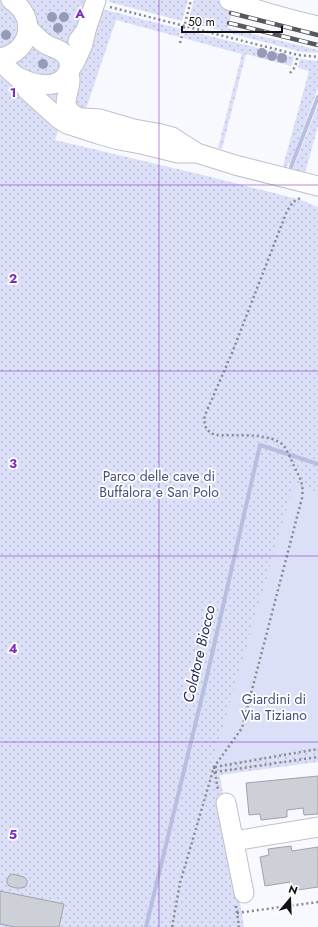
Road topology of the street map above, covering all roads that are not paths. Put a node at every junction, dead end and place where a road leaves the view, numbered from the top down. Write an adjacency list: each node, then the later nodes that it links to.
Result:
1 (11, 0): 4 (street)
2 (230, 0): 5 (street)
3 (95, 1): 6 (street)
4 (28, 15): 7 (street); 8 (street)
5 (318, 26)
6 (86, 30): 7 (street); 9 (street)
7 (55, 48): 9 (street)
8 (0, 59): 10 (street)
9 (69, 71): 10 (street); 11 (street)
10 (18, 77): 11 (street)
11 (196, 153): 12 (street)
12 (312, 192)
13 (226, 804): 15 (street)
14 (318, 827): 15 (street)
15 (234, 841): 16 (street)
16 (244, 893)

